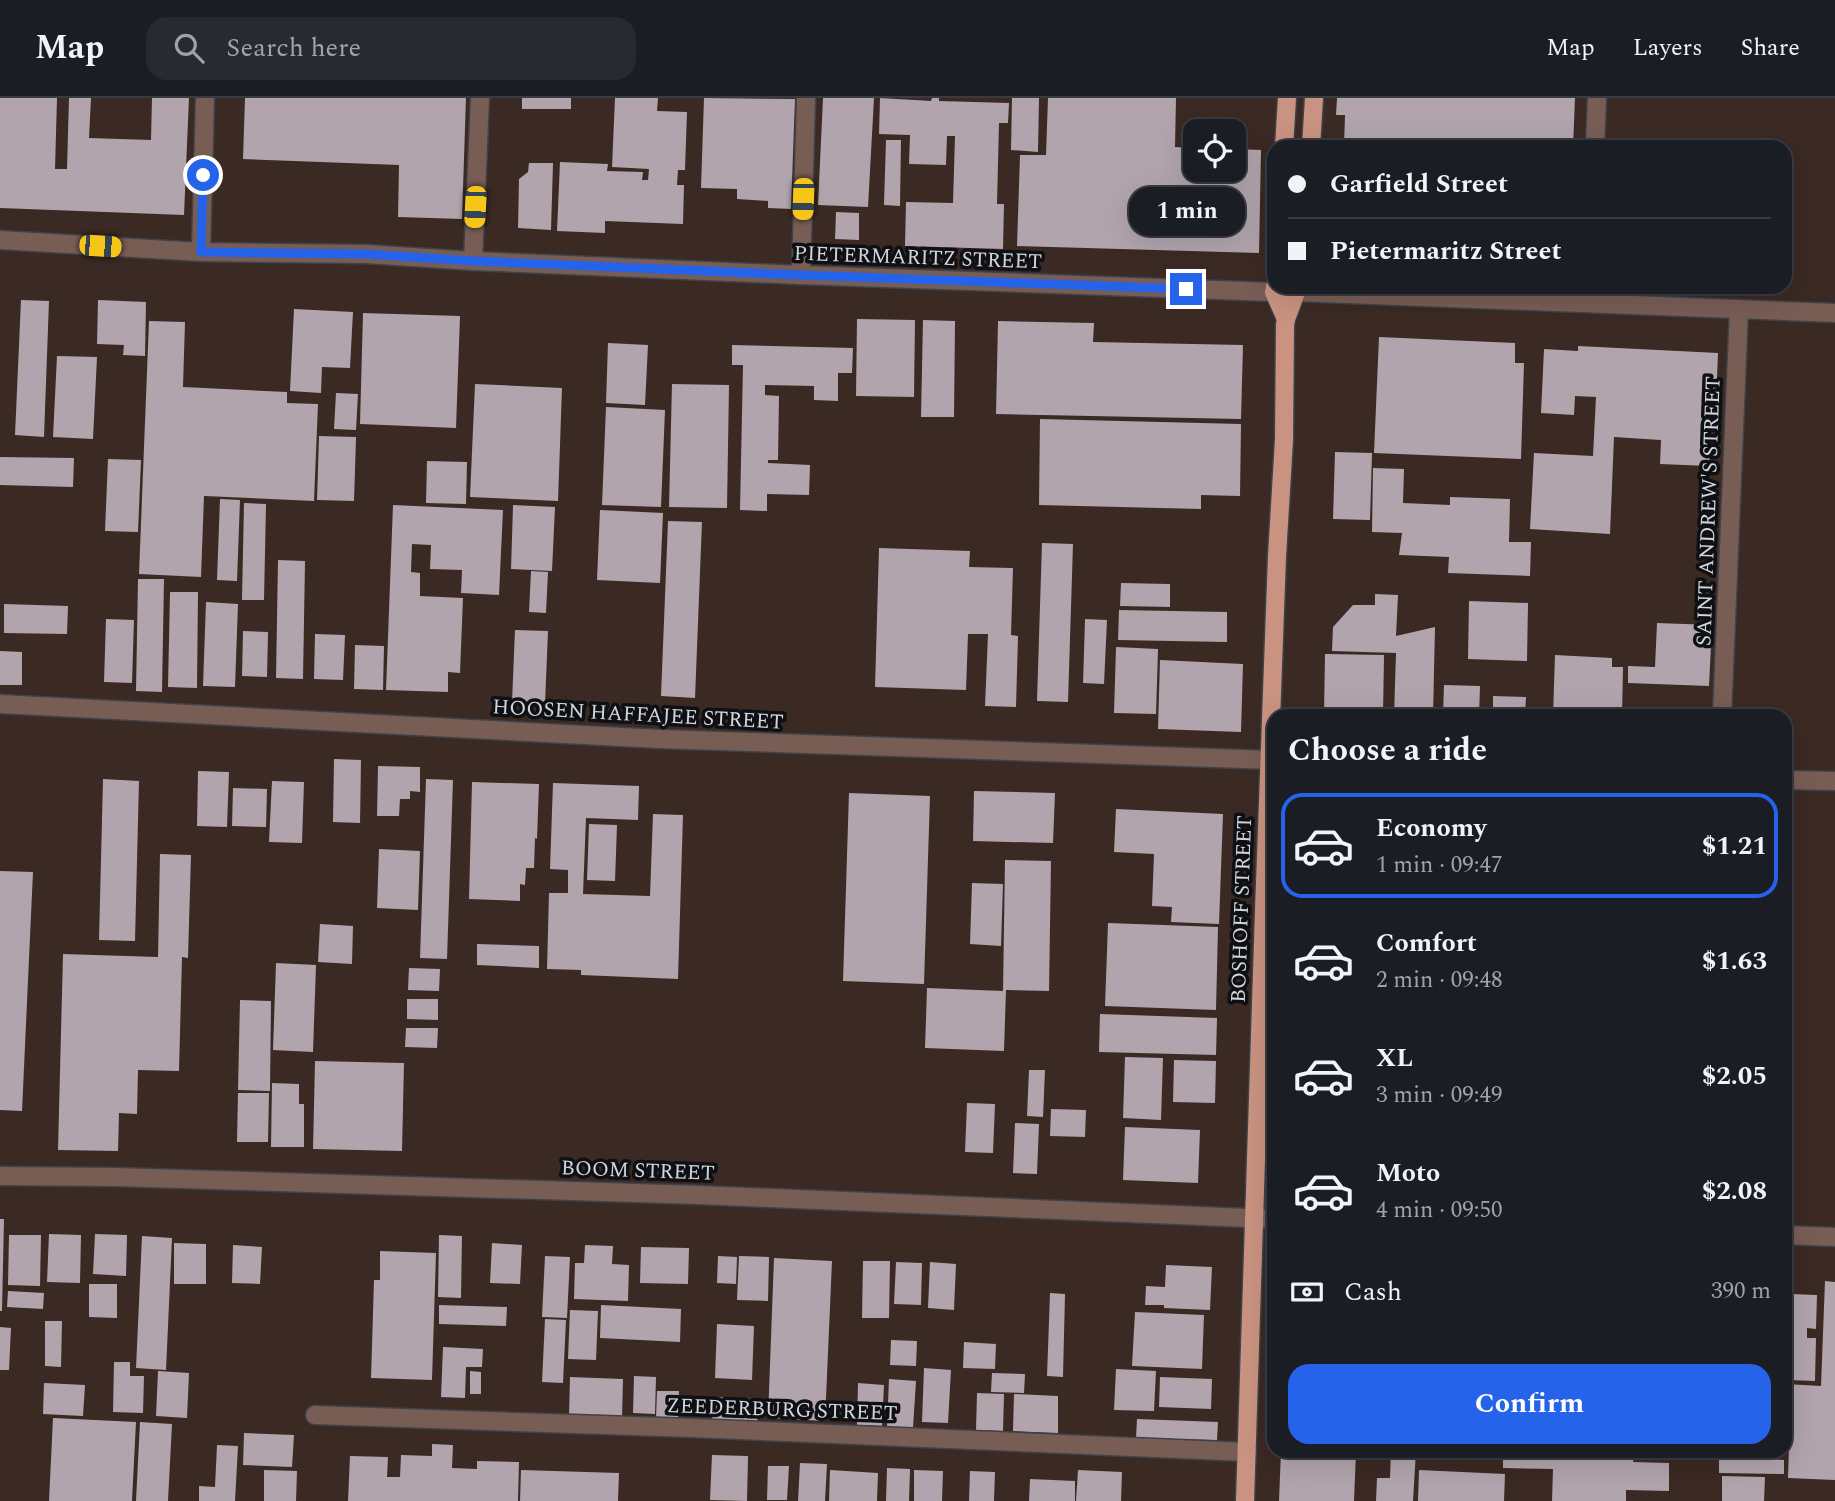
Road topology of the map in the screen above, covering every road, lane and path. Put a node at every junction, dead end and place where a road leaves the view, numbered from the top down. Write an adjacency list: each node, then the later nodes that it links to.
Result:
1 (205, 98): 11 (street)
2 (480, 98): 12 (street)
3 (806, 98): 13 (street)
4 (1287, 98): 7 (main road)
5 (1314, 98): 8 (main road)
6 (1597, 98): 9 (street)
7 (1284, 140)
8 (1311, 140)
9 (1595, 140)
10 (0, 240): 11 (street, PIETERMARITZ STREET)
11 (201, 252): 12 (street, PIETERMARITZ STREET)
12 (473, 261): 13 (street, PIETERMARITZ STREET)
13 (801, 275): 14 (street, PIETERMARITZ STREET)
14 (1267, 289)
15 (1277, 294): 21 (main road, BOSHOFF STREET)
16 (1296, 294): 21 (main road, BOSHOFF STREET)
17 (1541, 294): 18 (street, PIETERMARITZ STREET)
18 (1590, 295): 19 (street, PIETERMARITZ STREET)
19 (1739, 309): 20 (street, PIETERMARITZ STREET); 24 (street, SAINT ANDREW'S STREET)
20 (1835, 313)
21 (1286, 319): 23 (main road, BOSHOFF STREET)
22 (0, 704): 25 (street, HOOSEN HAFFAJEE STREET)
23 (1273, 709)
24 (1722, 709)
25 (1267, 760)
26 (1792, 780): 27 (street)
27 (1835, 781)
28 (1267, 881): 30 (main road, BOSHOFF STREET)
29 (0, 1176): 30 (street, BOOM STREET)
30 (1253, 1218): 31 (street, BOOM STREET); 35 (main road, BOSHOFF STREET)
31 (1267, 1219)
32 (1792, 1235): 33 (street)
33 (1835, 1237)
34 (315, 1415): 35 (street, ZEEDERBURG STREET)
35 (1247, 1452): 36 (main road, BOSHOFF STREET)
36 (1245, 1501)

